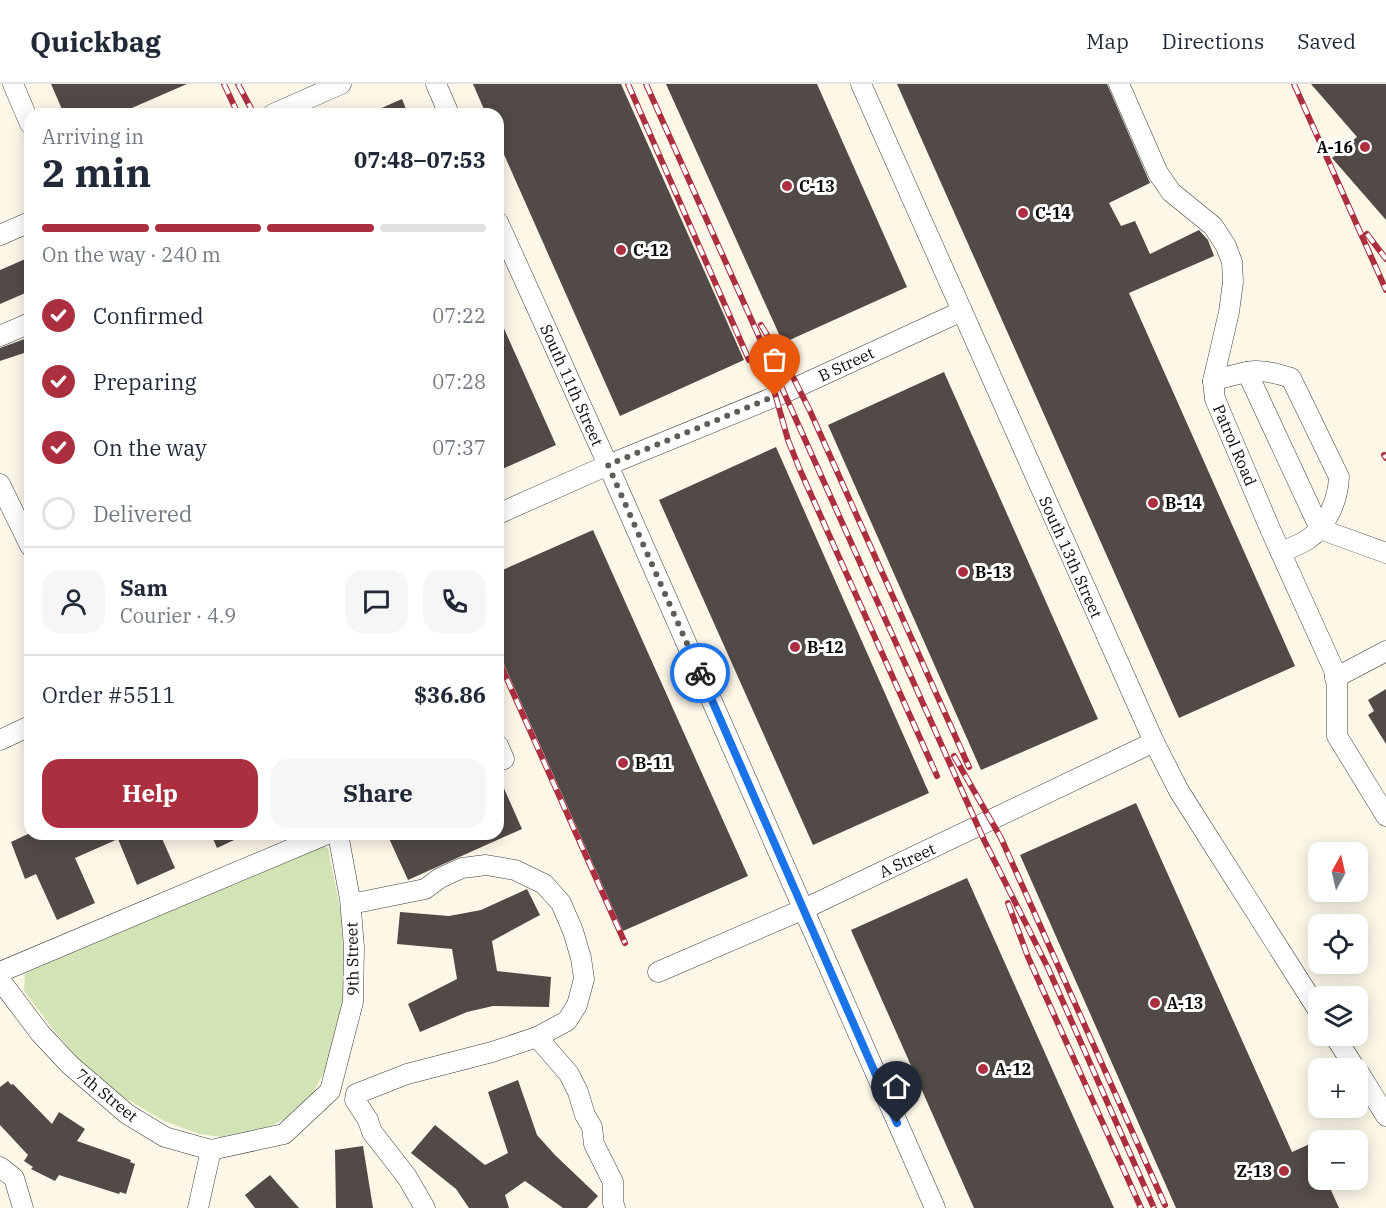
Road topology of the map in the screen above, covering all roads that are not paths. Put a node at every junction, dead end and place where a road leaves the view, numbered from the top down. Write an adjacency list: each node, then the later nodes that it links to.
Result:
1 (13, 84): 8 (lane)
2 (341, 84): 6 (lane)
3 (436, 84): 7 (lane)
4 (861, 84): 12 (lane, South 13th Street)
5 (1119, 84): 16 (lane, Patrol Road)
6 (287, 108)
7 (446, 108)
8 (24, 110)
9 (24, 225): 10 (lane)
10 (0, 235)
11 (504, 235): 17 (lane, South 11th Street)
12 (962, 311): 17 (lane, B Street); 28 (lane, South 13th Street)
13 (24, 326): 14 (lane)
14 (0, 336)
15 (1247, 372): 16 (lane); 20 (lane); 20 (lane)
16 (1213, 381): 22 (lane, Patrol Road)
17 (608, 465): 19 (lane, B Street); 33 (lane, South 11th Street)
18 (0, 484): 21 (lane)
19 (504, 511)
20 (1320, 529): 22 (lane); 23 (lane)
21 (24, 534)
22 (1281, 553): 25 (lane, Patrol Road)
23 (1386, 553)
24 (1386, 651): 25 (lane)
25 (1335, 678): 29 (lane, Patrol Road)
26 (24, 729): 27 (lane)
27 (0, 740)
28 (1154, 742): 33 (lane, A Street); 37 (lane, South 13th Street)
29 (1386, 816)
30 (313, 840): 34 (lane)
31 (339, 840): 32 (lane, 9th Street)
32 (351, 904): 38 (lane); 41 (lane, 9th Street)
33 (804, 909): 35 (lane, A Street); 48 (lane, South 11th Street)
34 (0, 972)
35 (658, 972)
36 (0, 980): 42 (lane, 7th Street)
37 (1308, 994)
38 (537, 1036): 44 (lane); 47 (lane)
39 (1368, 1088): 40 (lane)
40 (1386, 1116)
41 (284, 1134): 42 (lane, 7th Street)
42 (211, 1150): 46 (lane)
43 (0, 1167): 45 (lane)
44 (613, 1206)
45 (23, 1208)
46 (198, 1208)
47 (425, 1208)
48 (935, 1208)

